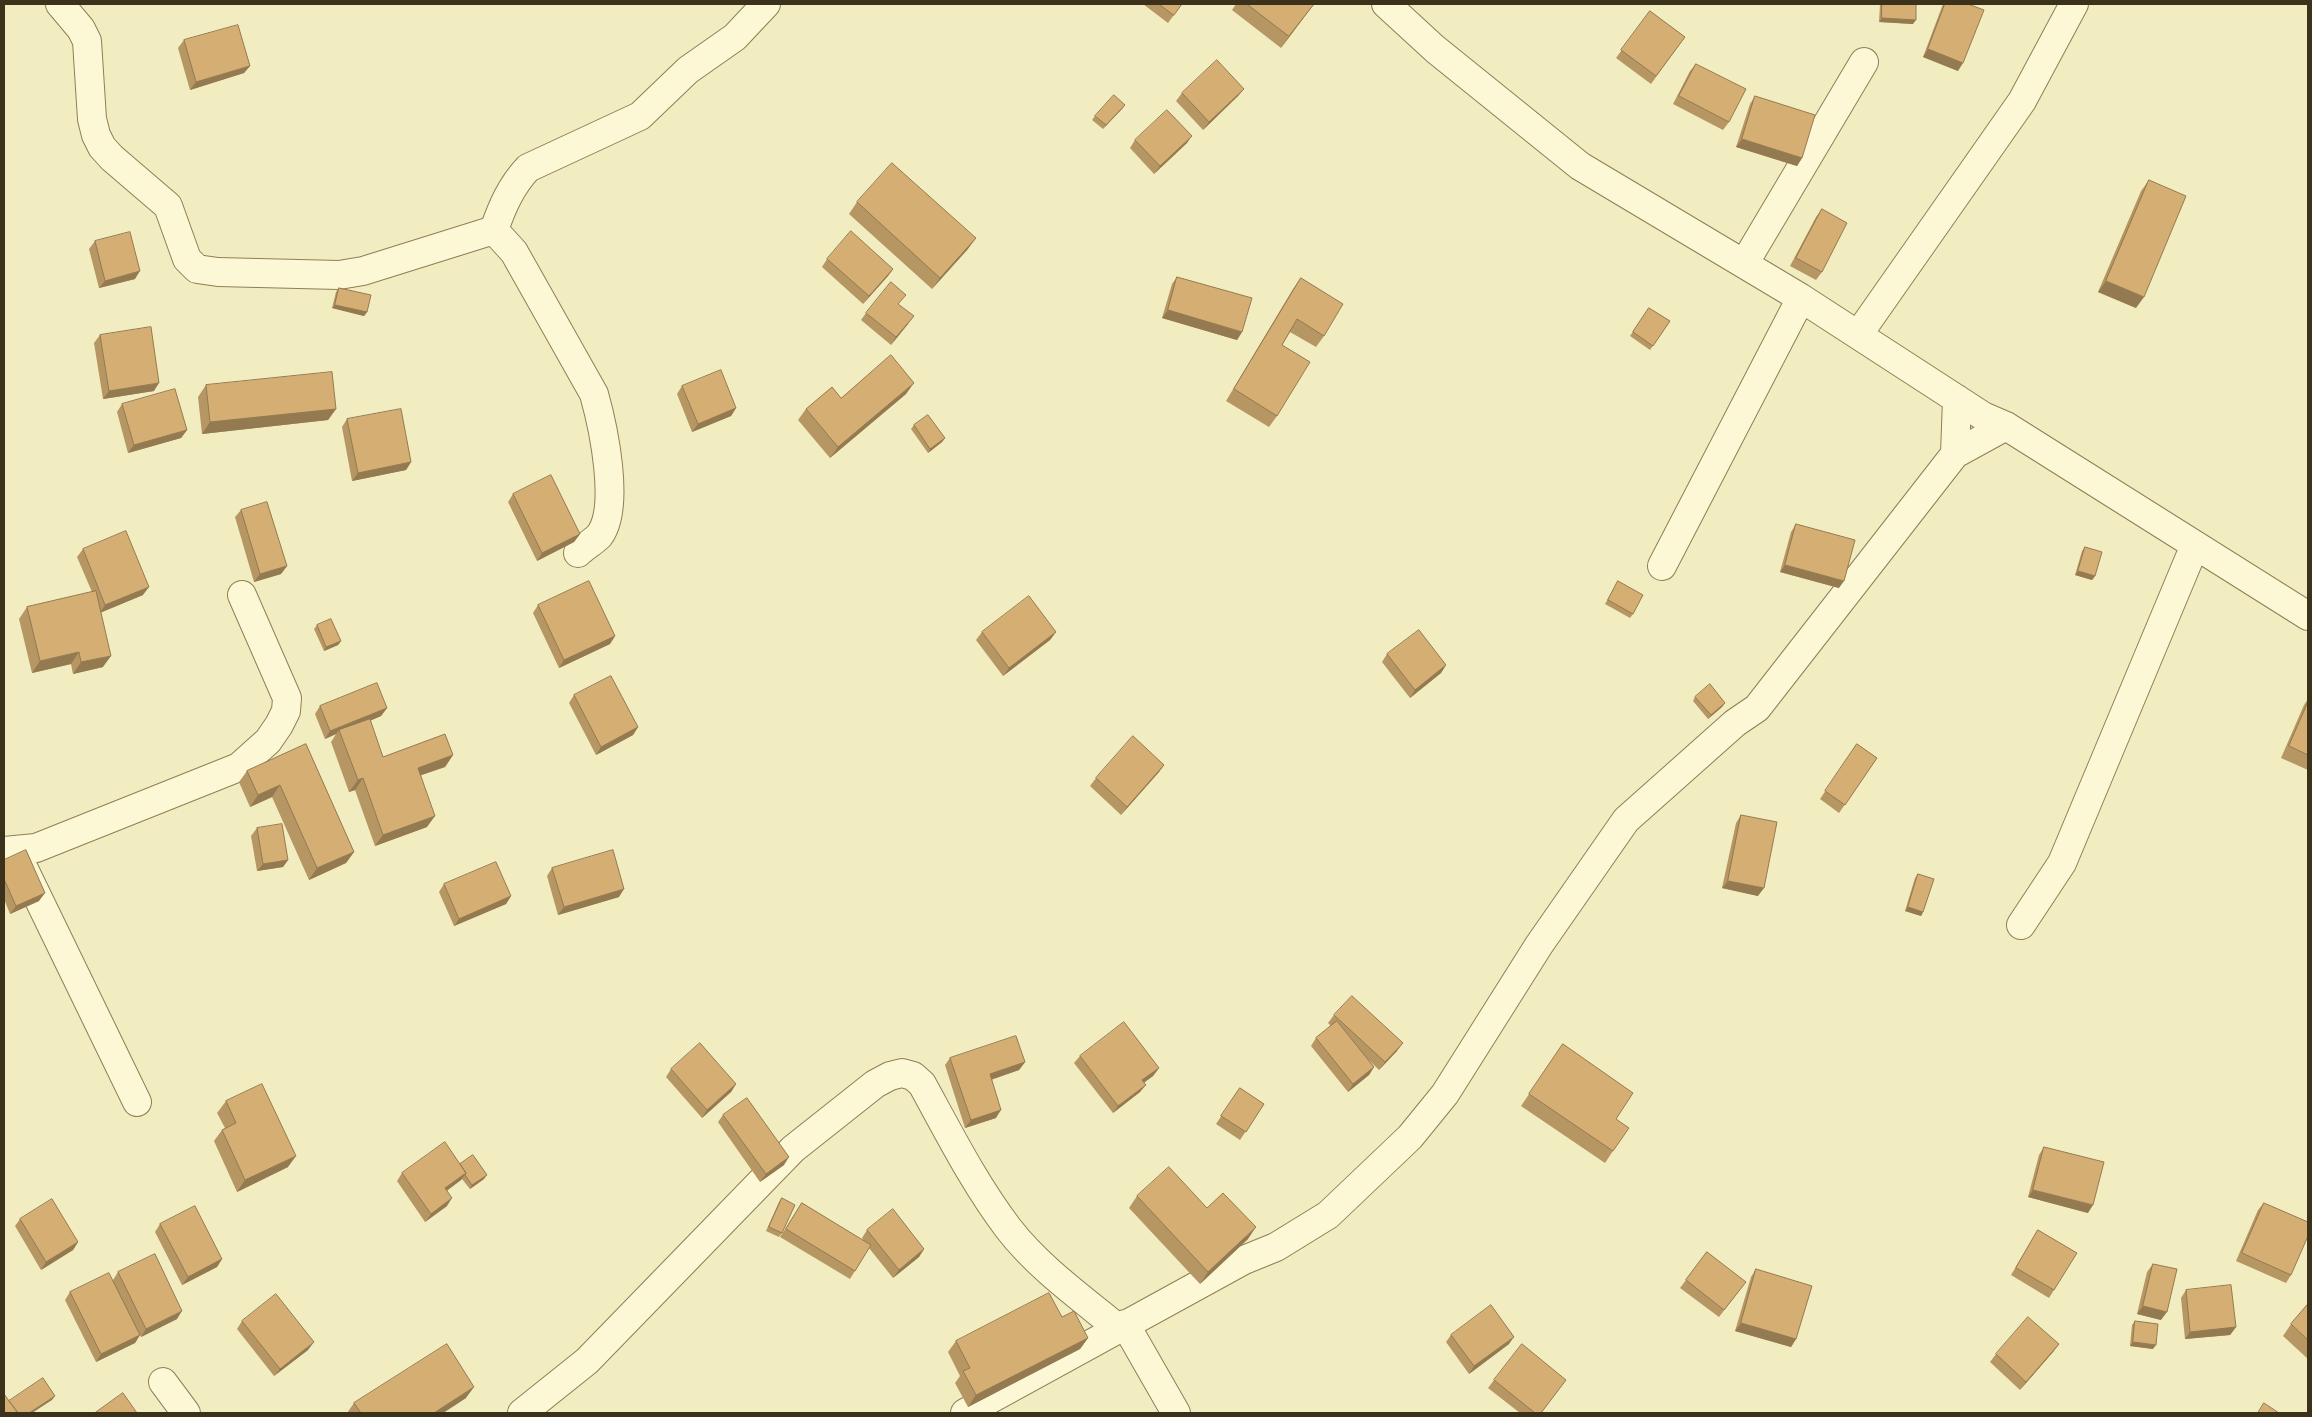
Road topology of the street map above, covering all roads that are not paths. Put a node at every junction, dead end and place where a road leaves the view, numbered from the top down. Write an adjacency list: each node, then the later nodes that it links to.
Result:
1 (60, 4): 6 (street)
2 (766, 4): 6 (street)
3 (1386, 4): 7 (street)
4 (2074, 4): 9 (street)
5 (1864, 62): 7 (street)
6 (494, 230): 14 (street)
7 (1744, 264): 8 (street)
8 (1801, 298): 9 (street); 15 (street)
9 (1858, 335): 10 (street)
10 (1957, 399): 11 (street); 12 (street)
11 (2006, 426): 12 (street); 13 (street)
12 (1955, 454): 21 (street)
13 (2195, 545): 17 (street); 19 (street)
14 (578, 553)
15 (1662, 566)
16 (242, 595): 18 (street)
17 (2308, 616)
18 (9, 850): 20 (street)
19 (2020, 925)
20 (137, 1102)
21 (1121, 1326): 24 (street); 25 (street); 26 (street)
22 (163, 1382): 23 (street)
23 (186, 1413)
24 (522, 1413)
25 (965, 1413)
26 (1176, 1413)

